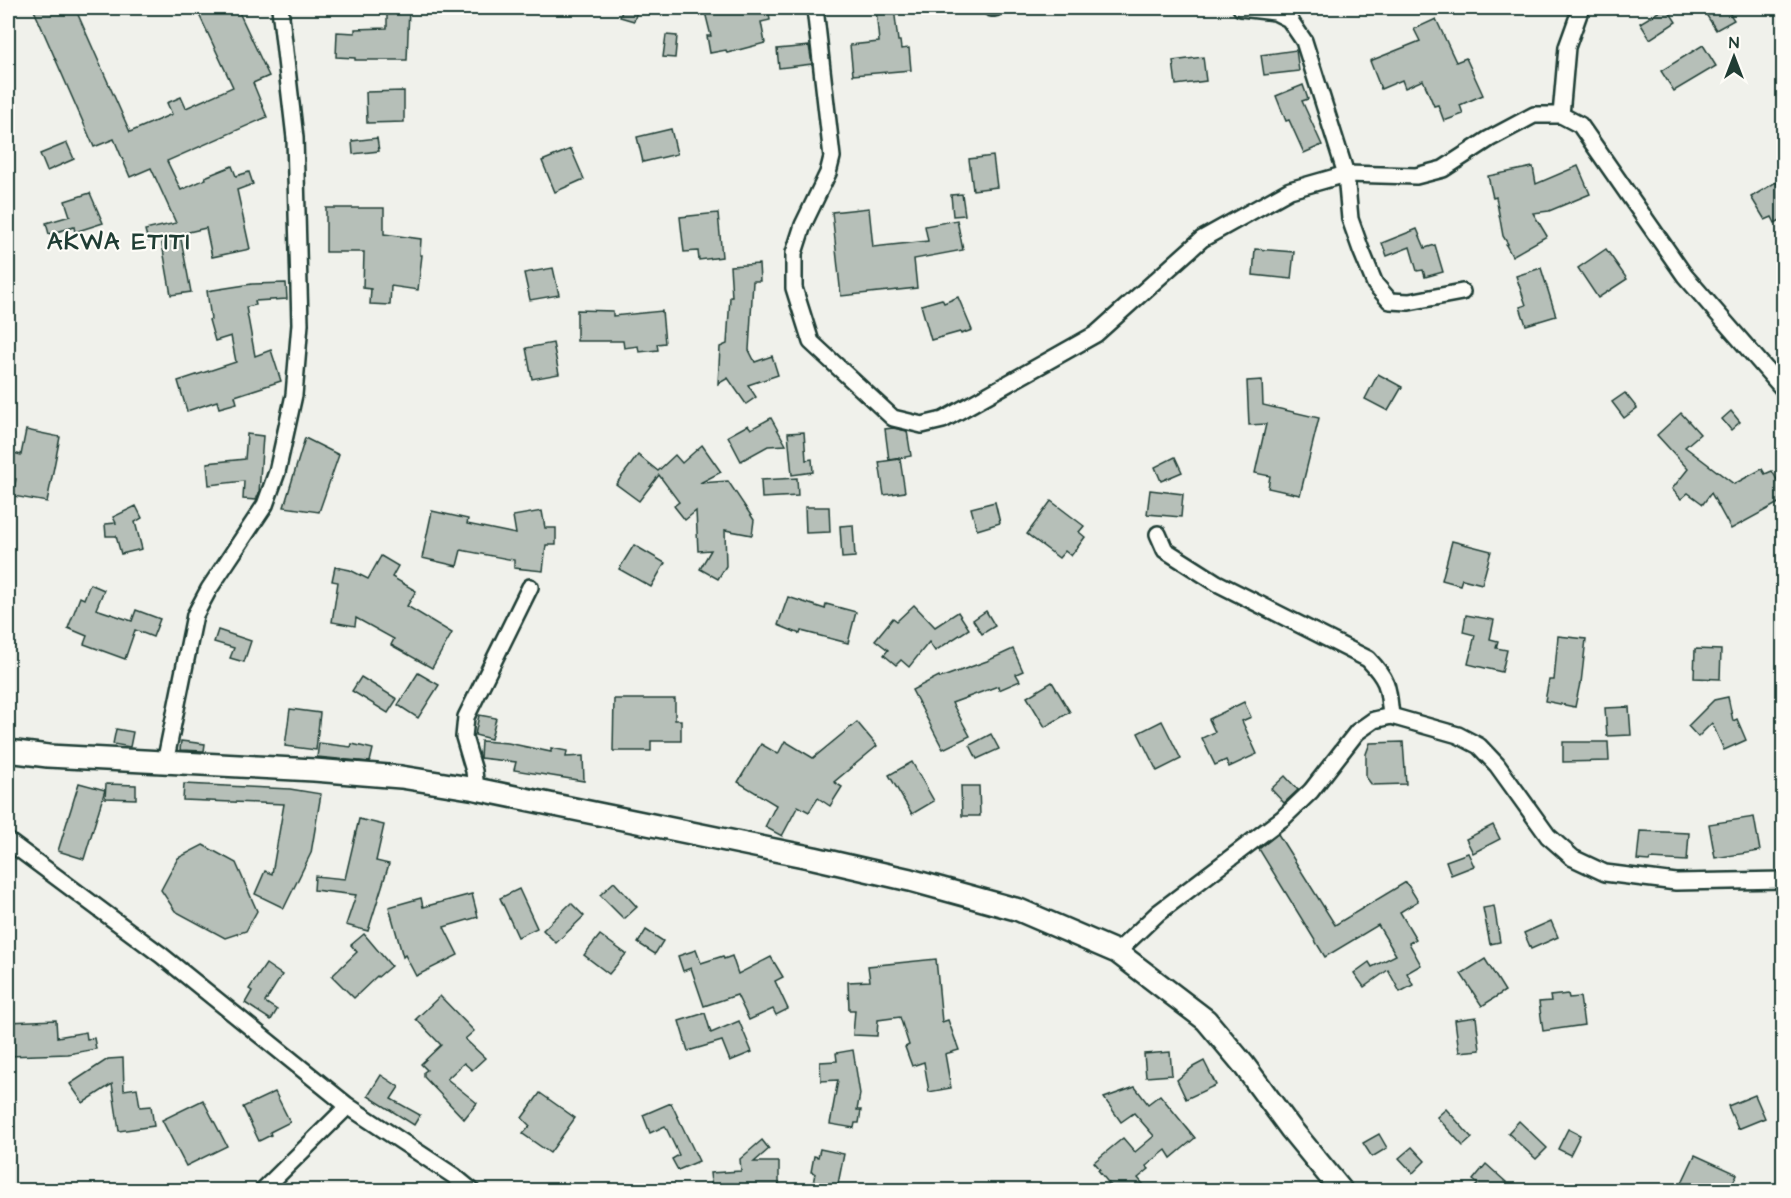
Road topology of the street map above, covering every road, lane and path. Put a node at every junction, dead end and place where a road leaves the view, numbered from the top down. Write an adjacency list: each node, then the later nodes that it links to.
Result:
1 (280, 8): 13 (street)
2 (814, 8): 6 (street)
3 (1241, 8): 6 (street)
4 (1581, 8): 5 (street)
5 (1560, 115): 6 (street); 8 (street)
6 (1346, 174): 7 (street)
7 (1462, 292)
8 (1784, 390)
9 (1158, 534): 11 (street)
10 (530, 587): 14 (street)
11 (1391, 716): 16 (street); 17 (street)
12 (8, 751): 13 (main road)
13 (165, 763): 14 (main road)
14 (476, 789): 17 (main road)
15 (8, 841): 18 (street)
16 (1784, 880)
17 (1117, 952): 21 (main road)
18 (348, 1106): 19 (street); 20 (street)
19 (263, 1191)
20 (471, 1191)
21 (1341, 1191)

